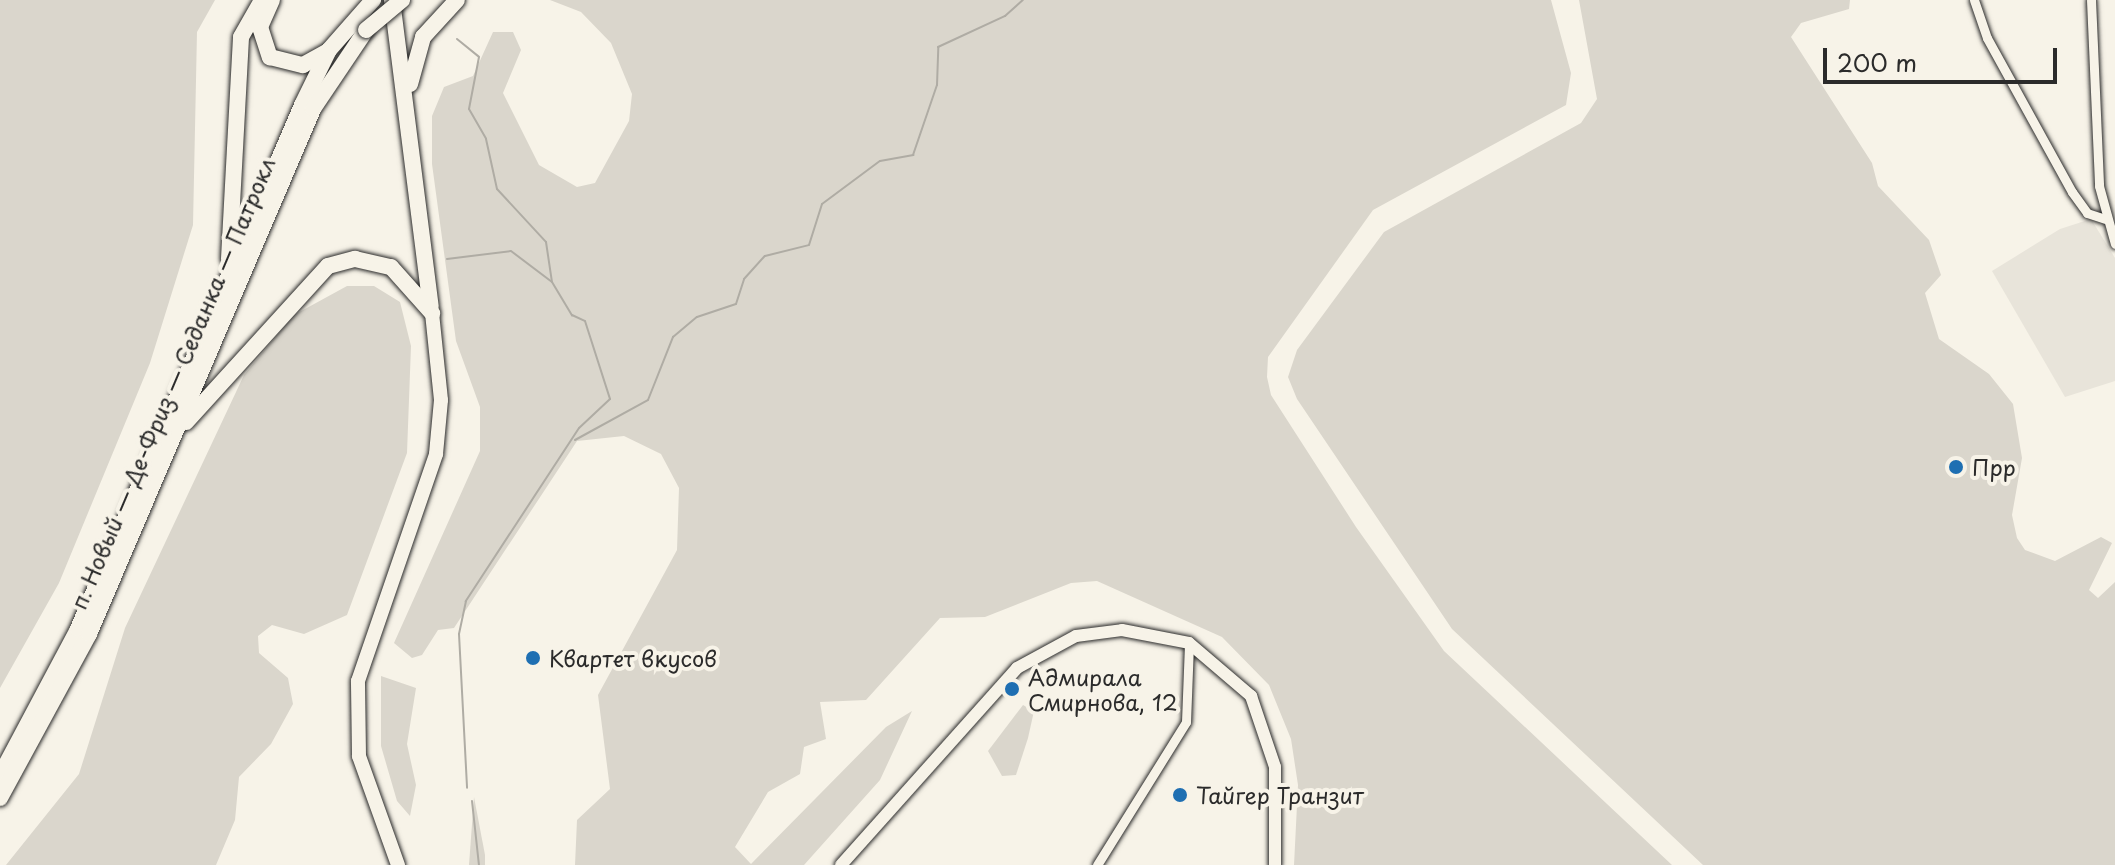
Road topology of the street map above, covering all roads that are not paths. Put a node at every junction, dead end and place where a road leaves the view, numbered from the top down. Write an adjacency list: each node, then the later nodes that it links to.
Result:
1 (262, 0): 13 (highway)
2 (272, 0): 9 (highway)
3 (373, 0): 9 (highway, п. Новый — Де-Фриз — Седанка — Патрокл)
4 (392, 0): 10 (highway)
5 (402, 0): 15 (highway, п. Новый — Де-Фриз — Седанка — Патрокл, bridge)
6 (457, 0): 10 (highway)
7 (2091, 0): 11 (street)
8 (1975, 2): 11 (street)
9 (329, 50): 13 (highway, п. Новый — Де-Фриз — Седанка — Патрокл)
10 (407, 105): 14 (highway)
11 (2106, 219): 12 (street)
12 (2115, 244)
13 (226, 279): 17 (highway, п. Новый — Де-Фриз — Седанка — Патрокл)
14 (432, 313): 15 (highway); 19 (main road)
15 (169, 452): 18 (highway, п. Новый — Де-Фриз — Седанка — Патрокл)
16 (1189, 643): 20 (street); 21 (street); 22 (street)
17 (0, 776)
18 (0, 798)
19 (398, 865)
20 (841, 865)
21 (1097, 865)
22 (1275, 865)

